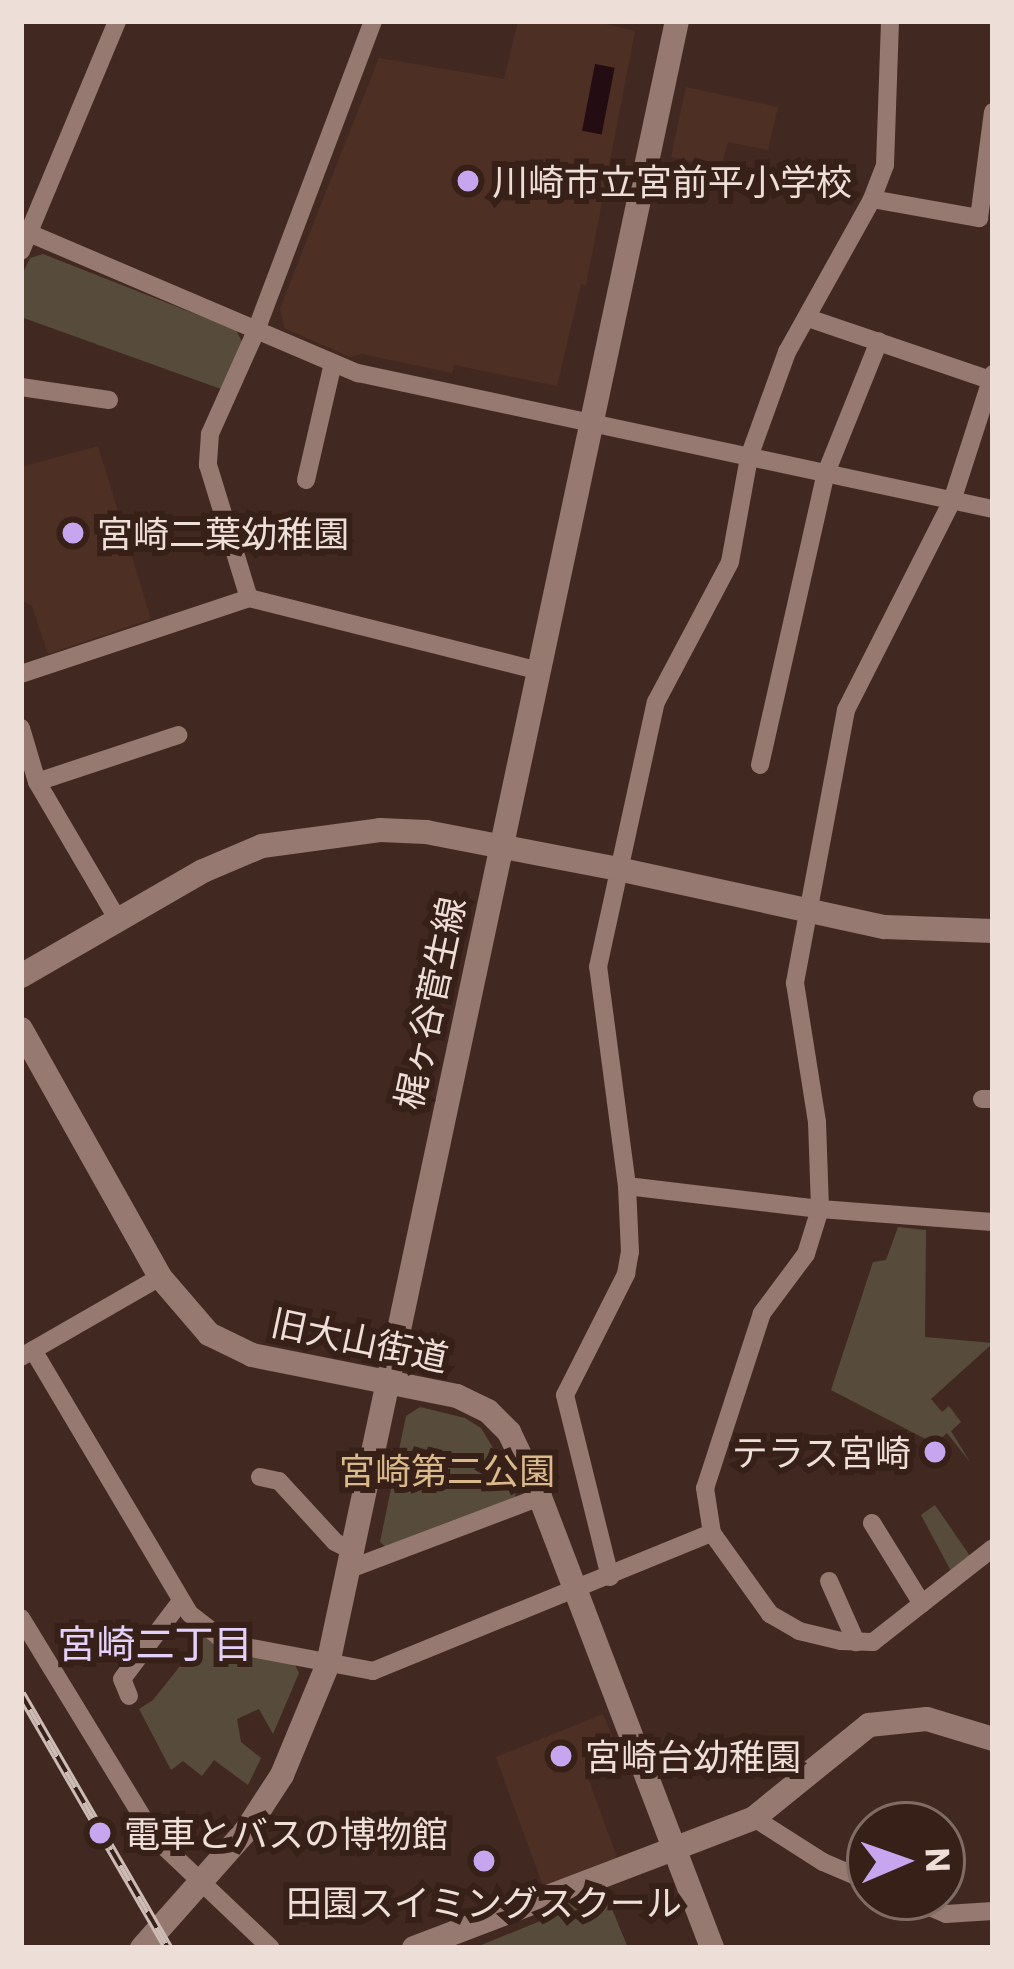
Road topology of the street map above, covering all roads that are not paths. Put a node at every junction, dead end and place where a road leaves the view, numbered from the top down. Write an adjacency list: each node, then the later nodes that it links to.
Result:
1 (117, 21): 7 (street)
2 (373, 21): 9 (street)
3 (677, 21): 15 (street, 梶ヶ谷菅生線)
4 (890, 21): 6 (street)
5 (993, 112): 6 (street)
6 (872, 199): 8 (street)
7 (25, 242): 9 (street)
8 (808, 318): 10 (street); 16 (street)
9 (256, 331): 11 (street); 21 (street)
10 (879, 341): 12 (street); 17 (street)
11 (333, 363): 15 (street); 18 (street)
12 (992, 377): 19 (street)
13 (21, 387): 14 (street)
14 (109, 400)
15 (591, 424): 16 (street); 22 (street, 梶ヶ谷菅生線)
16 (749, 457): 17 (street); 29 (street)
17 (826, 473): 19 (street); 26 (street)
18 (306, 480)
19 (952, 501): 20 (street); 30 (street)
20 (993, 509)
21 (249, 598): 22 (street); 23 (street)
22 (535, 670): 28 (street, 梶ヶ谷菅生線)
23 (21, 674)
24 (21, 728): 27 (street)
25 (178, 735): 27 (street)
26 (760, 765)
27 (37, 782): 31 (street)
28 (498, 847): 29 (street); 31 (street); 40 (street, 梶ヶ谷菅生線)
29 (618, 869): 30 (street); 35 (street)
30 (808, 910): 32 (street); 36 (street)
31 (118, 920): 33 (street)
32 (993, 931)
33 (21, 976)
34 (21, 1029): 38 (street, 旧大山街道)
35 (627, 1186): 36 (street); 47 (street)
36 (820, 1209): 37 (street); 44 (street)
37 (993, 1222)
38 (160, 1276): 39 (street); 40 (street, 旧大山街道)
39 (27, 1354): 50 (street)
40 (388, 1382): 42 (street, 旧大山街道); 46 (street, 梶ヶ谷菅生線)
41 (260, 1478): 46 (street)
42 (540, 1497): 46 (street); 49 (street, 旧大山街道)
43 (872, 1523): 51 (street)
44 (712, 1533): 47 (street); 53 (street)
45 (993, 1549): 51 (street)
46 (349, 1560): 54 (street, 梶ヶ谷菅生線)
47 (610, 1576): 49 (street)
48 (829, 1581): 53 (street)
49 (575, 1592): 54 (street); 58 (street, 旧大山街道)
50 (181, 1601): 54 (street); 55 (street)
51 (922, 1604): 53 (street)
52 (21, 1618): 60 (street)
53 (856, 1642)
54 (328, 1664): 60 (street, 梶ヶ谷菅生線)
55 (129, 1696)
56 (993, 1739): 57 (street)
57 (754, 1818): 58 (street); 59 (street)
58 (672, 1848): 63 (street); 64 (street, 旧大山街道)
59 (846, 1872)
60 (200, 1884): 61 (street, 梶ヶ谷菅生線); 62 (street)
61 (142, 1948)
62 (272, 1948)
63 (414, 1948)
64 (712, 1948)

